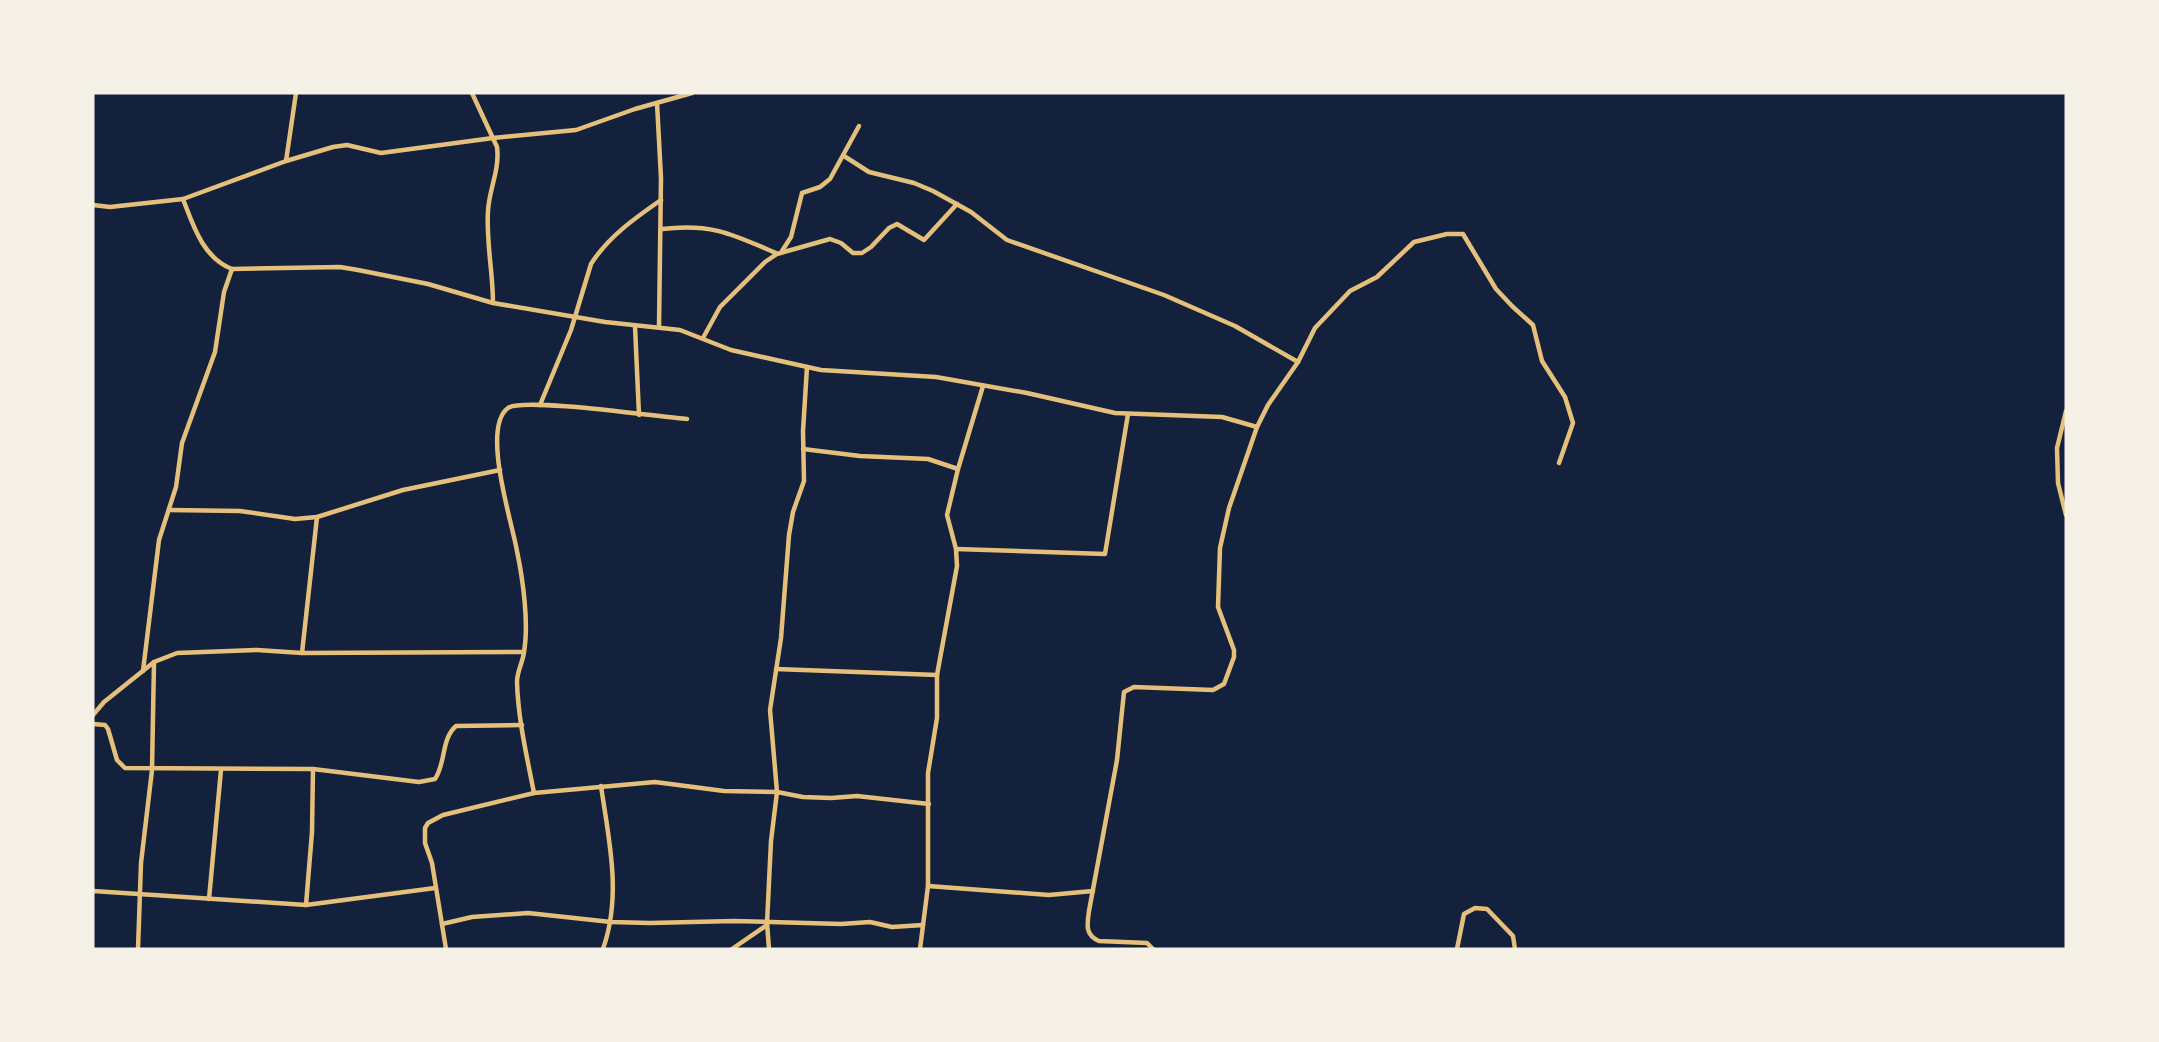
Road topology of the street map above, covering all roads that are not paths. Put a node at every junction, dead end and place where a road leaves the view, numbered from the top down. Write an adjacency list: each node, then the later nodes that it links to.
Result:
1 (296, 93): 8 (street)
2 (472, 93): 6 (street)
3 (692, 93): 4 (street)
4 (657, 103): 6 (street); 10 (street)
5 (859, 126): 7 (street)
6 (493, 138): 8 (street); 16 (street)
7 (844, 156): 11 (street); 14 (street)
8 (286, 161): 9 (street)
9 (183, 198): 12 (street); 15 (street)
10 (661, 200): 13 (street); 17 (street)
11 (957, 204): 14 (street); 21 (street)
12 (93, 205)
13 (662, 229): 14 (street); 19 (street)
14 (779, 253): 20 (street)
15 (232, 269): 16 (street); 34 (street)
16 (493, 303): 17 (street)
17 (576, 316): 18 (street); 24 (street)
18 (635, 326): 19 (street); 27 (street)
19 (659, 327): 20 (street)
20 (703, 338): 22 (street)
21 (1298, 362): 29 (street); 31 (street)
22 (807, 367): 23 (street); 30 (street)
23 (984, 386): 26 (street); 32 (street)
24 (540, 405): 27 (street); 33 (street)
25 (2066, 411): 35 (street)
26 (1128, 414): 29 (street); 37 (street)
27 (639, 415): 28 (street)
28 (687, 419)
29 (1257, 427): 57 (street)
30 (803, 449): 32 (street); 41 (street)
31 (1559, 463)
32 (958, 469): 37 (street)
33 (500, 470): 36 (street); 38 (street)
34 (169, 510): 36 (street); 42 (street)
35 (2066, 515)
36 (317, 517): 39 (street)
37 (956, 550): 43 (street)
38 (524, 652): 39 (street); 46 (street)
39 (302, 653): 40 (street)
40 (154, 662): 42 (street); 48 (street)
41 (776, 669): 43 (street); 51 (street)
42 (143, 671): 44 (street)
43 (937, 676): 53 (street)
44 (93, 715)
45 (93, 724): 48 (street)
46 (522, 725): 47 (street); 52 (street)
47 (313, 769): 49 (street); 60 (street)
48 (152, 770): 49 (street); 58 (street)
49 (221, 770): 59 (street)
50 (601, 786): 51 (street); 52 (street); 61 (street)
51 (777, 792): 53 (street); 63 (street)
52 (534, 793): 55 (street)
53 (929, 804): 54 (street)
54 (928, 887): 57 (street); 64 (street)
55 (435, 888): 60 (street); 62 (street)
56 (93, 891): 58 (street)
57 (1093, 891): 71 (street)
58 (139, 895): 59 (street); 65 (street)
59 (209, 899): 60 (street)
60 (306, 905)
61 (611, 922): 62 (street); 63 (street); 67 (street)
62 (442, 924): 66 (street)
63 (767, 924): 64 (street); 68 (street); 69 (street)
64 (923, 925): 70 (street)
65 (138, 949)
66 (446, 949)
67 (603, 949)
68 (732, 949)
69 (769, 949)
70 (920, 949)
71 (1153, 949)
72 (1457, 949): 73 (street)
73 (1515, 949)

